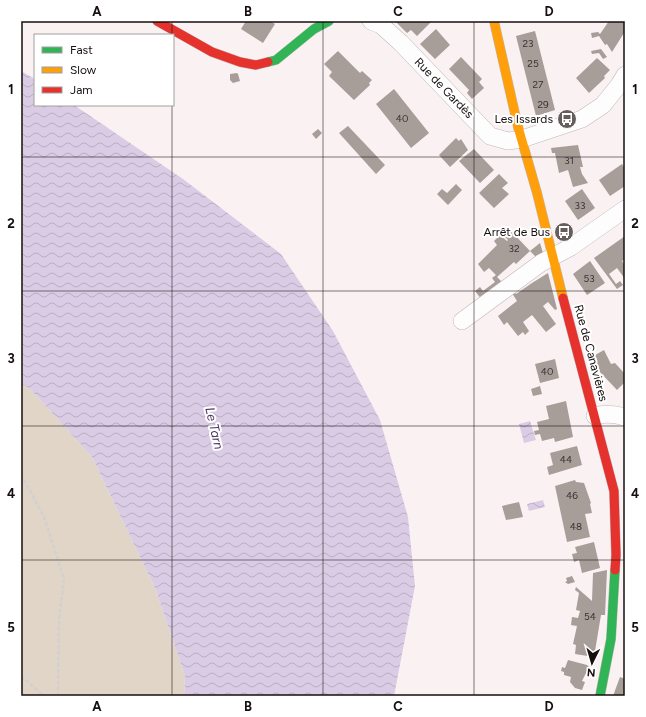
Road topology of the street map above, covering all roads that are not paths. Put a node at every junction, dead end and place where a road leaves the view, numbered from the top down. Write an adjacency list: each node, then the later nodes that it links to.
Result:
1 (157, 21): 2 (street)
2 (329, 21)
3 (371, 21): 6 (street, Rue de Gardès)
4 (494, 21): 6 (street, Rue de Canavières)
5 (625, 75): 6 (street, Rue de Gardès)
6 (522, 139): 8 (street, Rue de Canavières)
7 (625, 209): 8 (street)
8 (553, 256): 9 (street); 10 (street, Rue de Canavières)
9 (462, 321)
10 (595, 416): 11 (street); 12 (street, Rue de Canavières)
11 (625, 417)
12 (620, 576): 13 (street, Rue de Canavières)
13 (600, 696)

